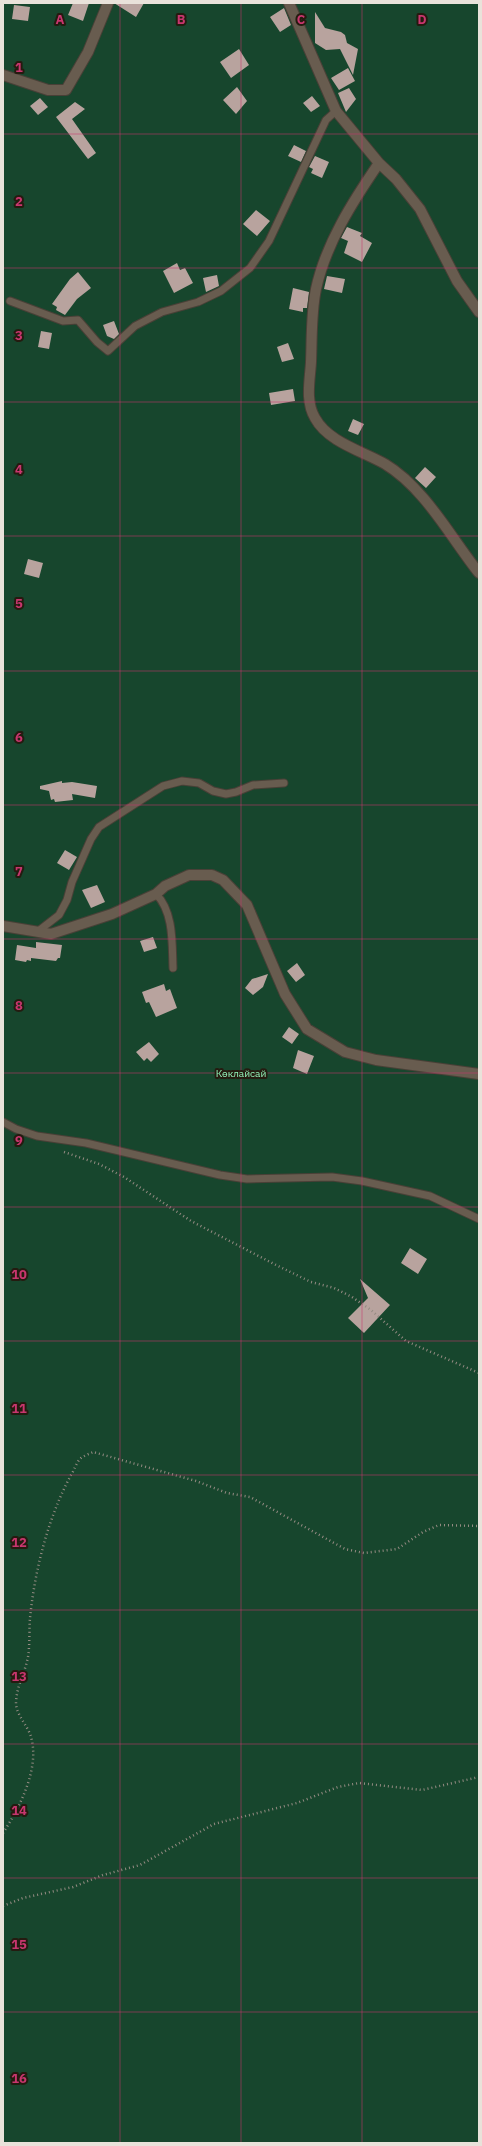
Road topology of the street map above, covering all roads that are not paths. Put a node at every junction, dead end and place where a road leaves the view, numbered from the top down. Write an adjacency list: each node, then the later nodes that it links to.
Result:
1 (108, 3): 3 (street)
2 (288, 3): 4 (street)
3 (3, 75)
4 (336, 111): 5 (street); 6 (lane)
5 (379, 163): 7 (street); 8 (street)
6 (10, 302)
7 (479, 312)
8 (479, 573)
9 (284, 783): 12 (lane)
10 (156, 894): 12 (street); 13 (lane); 14 (street)
11 (3, 926): 12 (street)
12 (37, 932)
13 (173, 968)
14 (479, 1074)
15 (3, 1122): 16 (lane)
16 (479, 1219)

